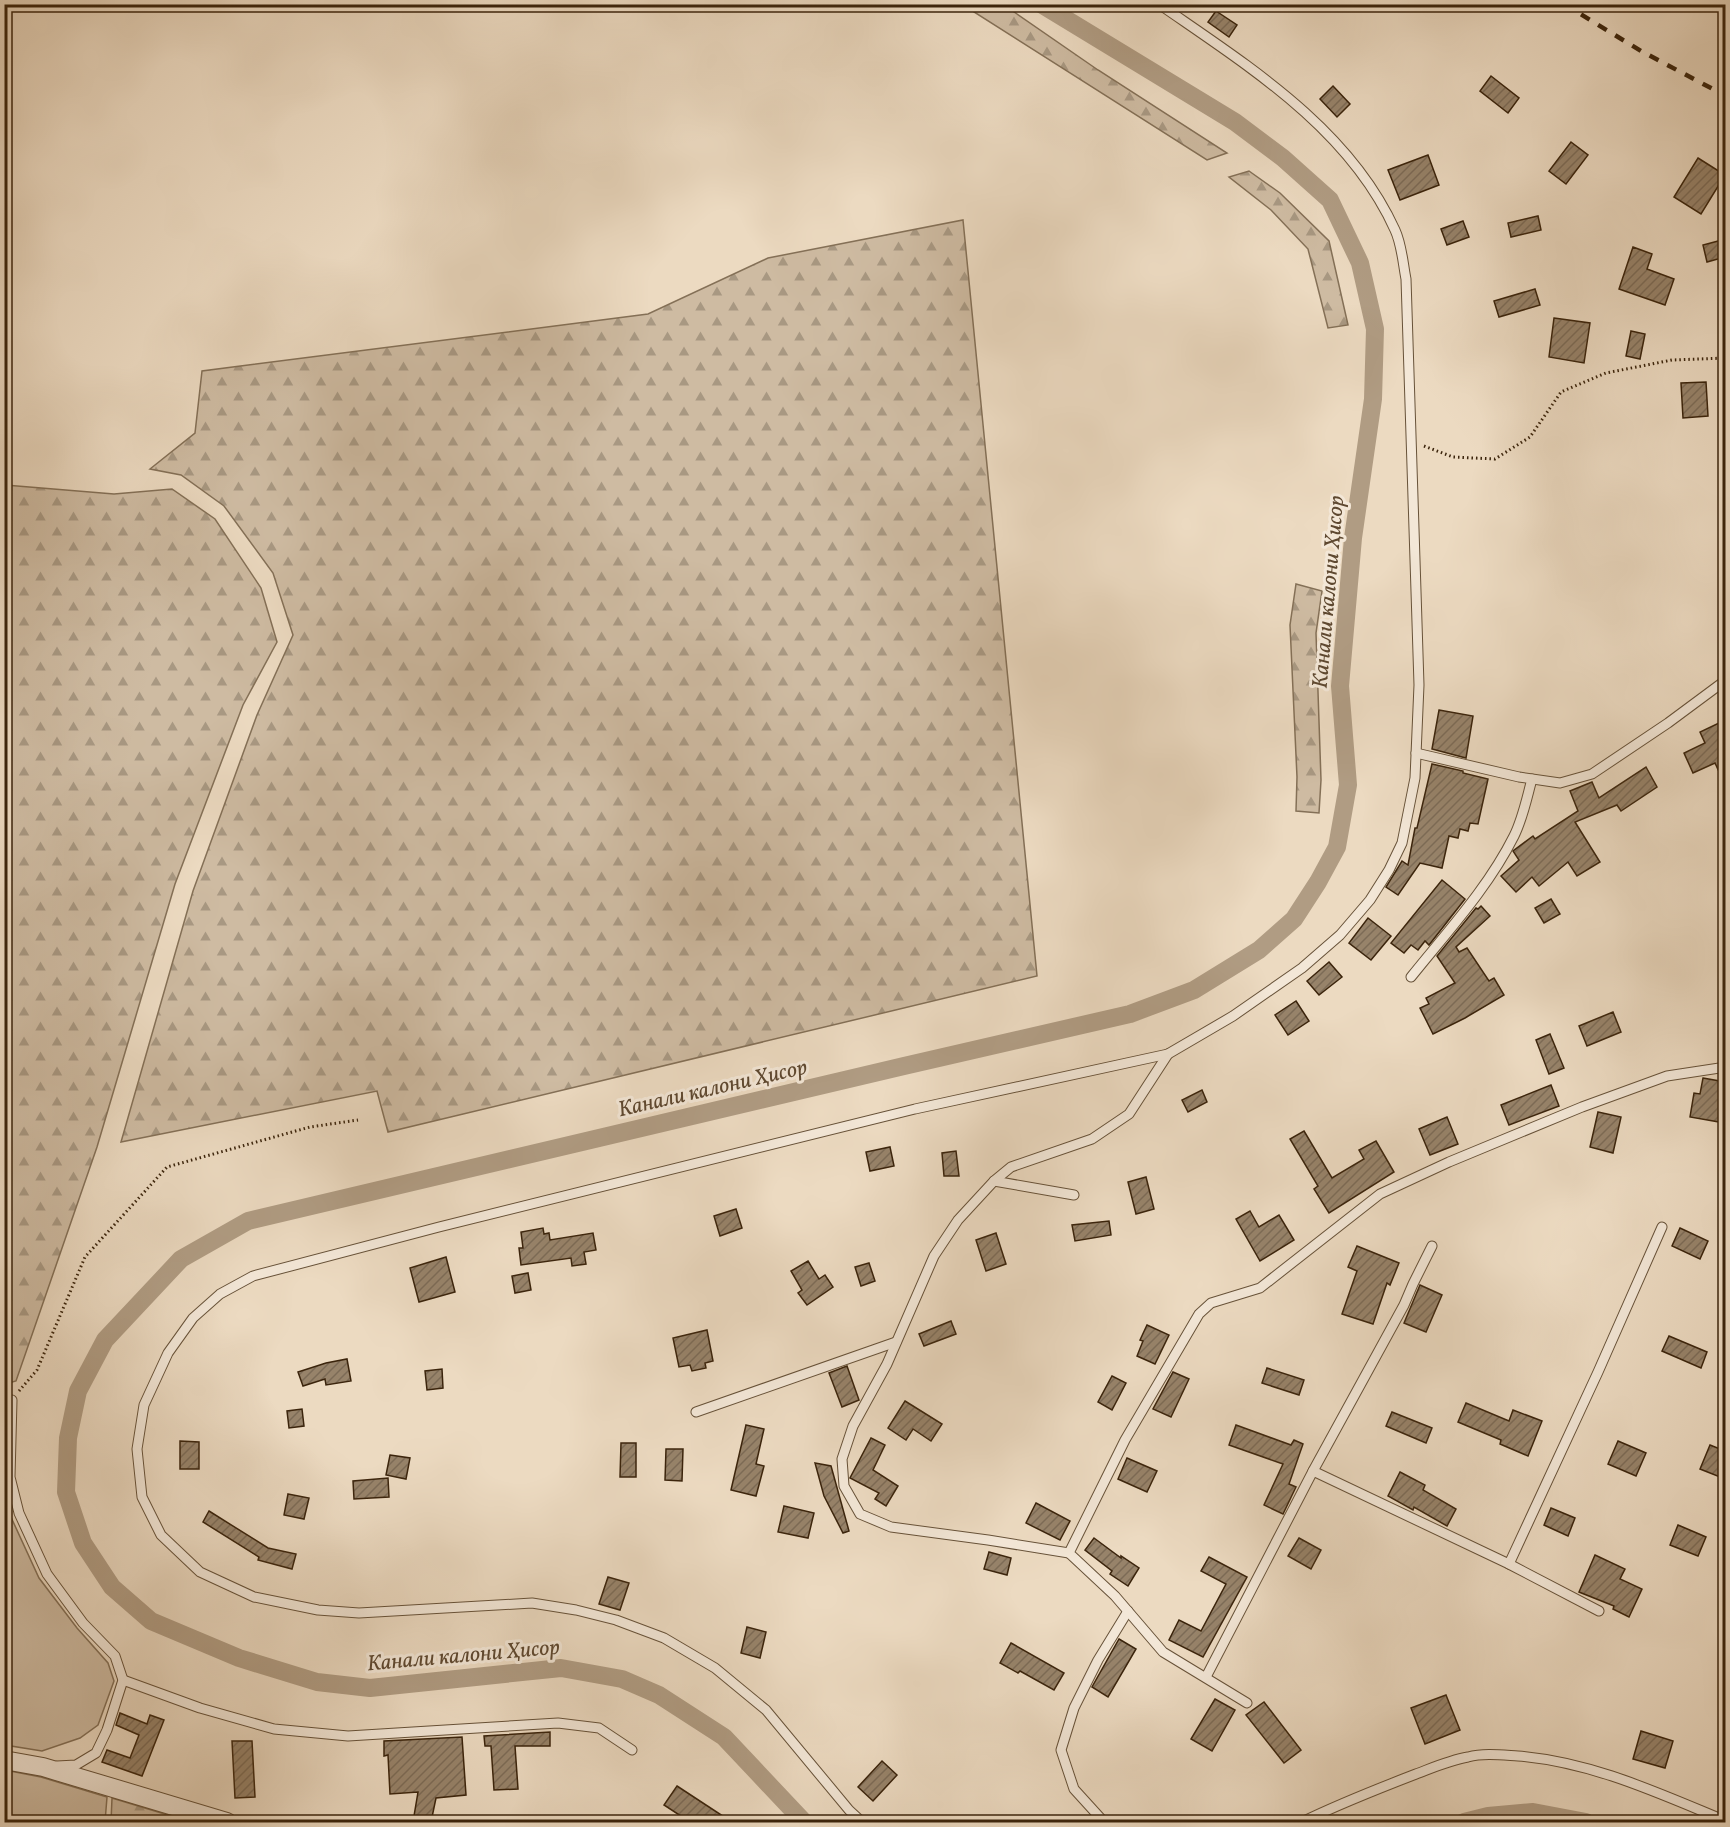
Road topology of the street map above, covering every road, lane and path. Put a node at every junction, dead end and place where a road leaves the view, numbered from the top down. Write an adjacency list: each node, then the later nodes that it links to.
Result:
1 (1159, 4): 3 (lane)
2 (1725, 358): 3 (path)
3 (1411, 440): 5 (lane)
4 (1725, 680): 6 (lane)
5 (1416, 753): 6 (lane); 8 (lane)
6 (1532, 778): 7 (lane)
7 (1411, 976)
8 (1168, 1054): 11 (lane); 31 (lane)
9 (1725, 1066): 19 (lane)
10 (358, 1120): 16 (path)
11 (994, 1180): 12 (lane); 15 (lane)
12 (1074, 1195)
13 (1662, 1227): 20 (lane)
14 (1432, 1246): 18 (lane)
15 (896, 1342): 17 (lane); 19 (lane)
16 (12, 1400): 24 (lane)
17 (696, 1412)
18 (1313, 1471): 20 (lane); 23 (lane)
19 (1069, 1553): 21 (lane)
20 (1509, 1564): 22 (lane)
21 (1128, 1611): 23 (lane); 32 (lane)
22 (1599, 1611)
23 (1206, 1677): 25 (lane)
24 (123, 1680): 26 (lane); 28 (lane)
25 (1247, 1703)
26 (632, 1750)
27 (4, 1761): 28 (street)
28 (43, 1767): 30 (street)
29 (1725, 1821): 33 (lane)
30 (227, 1822)
31 (862, 1822)
32 (1104, 1822)
33 (1302, 1822)

